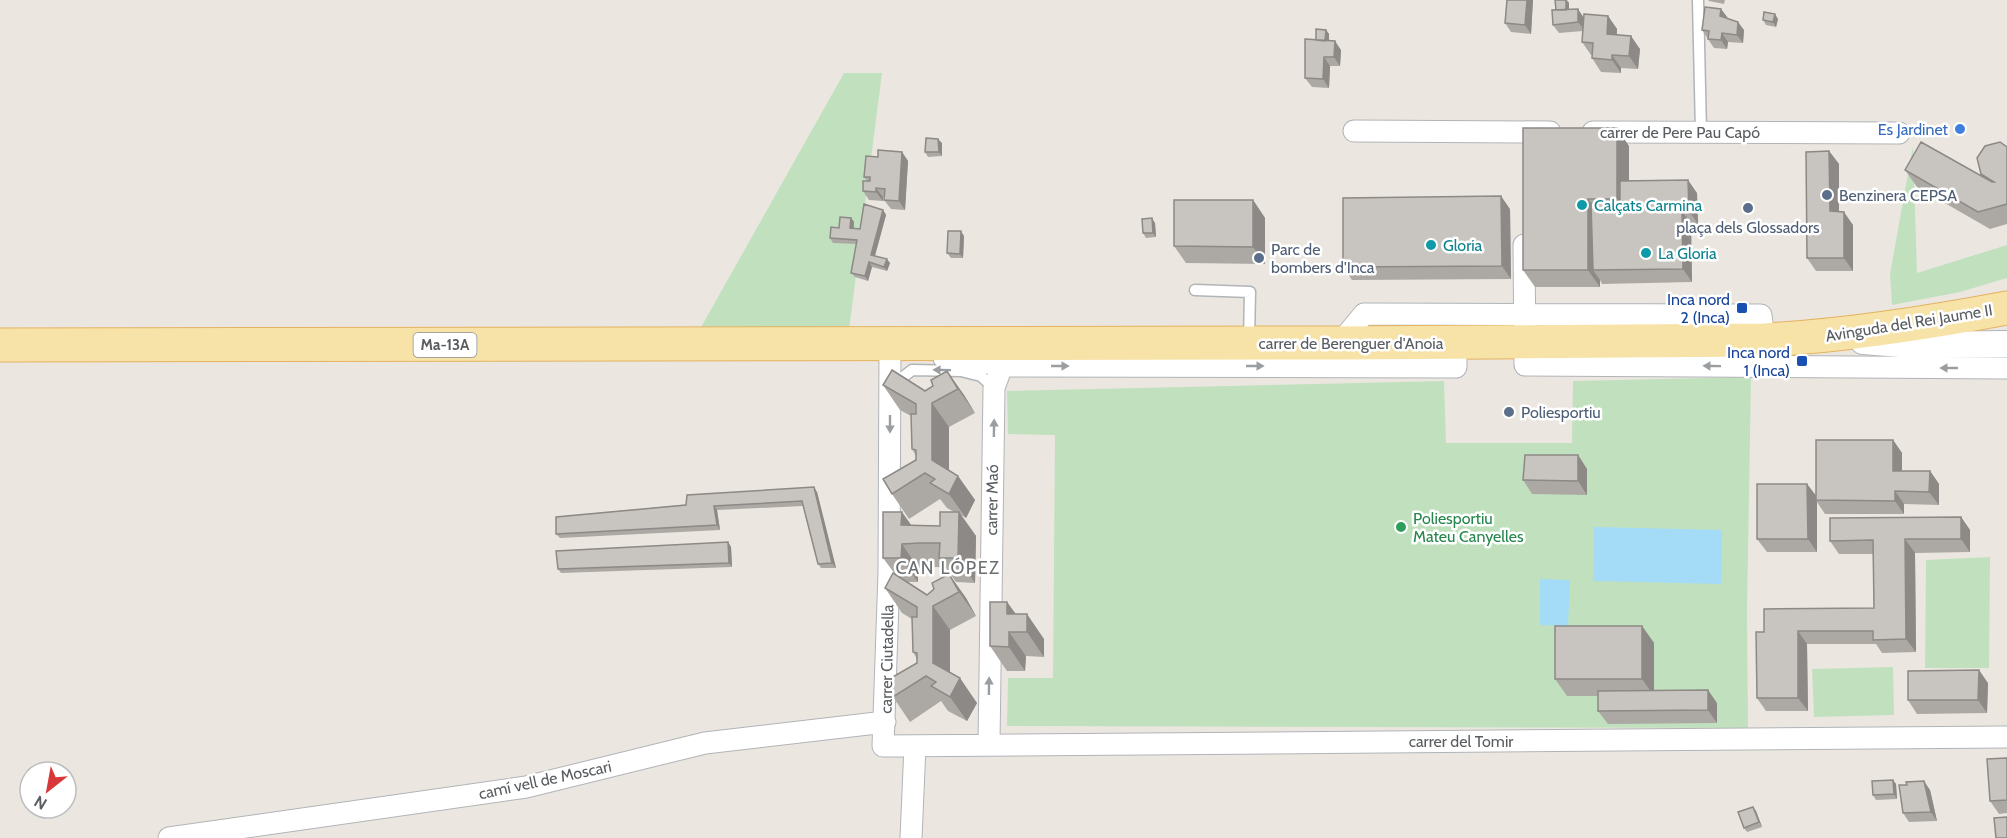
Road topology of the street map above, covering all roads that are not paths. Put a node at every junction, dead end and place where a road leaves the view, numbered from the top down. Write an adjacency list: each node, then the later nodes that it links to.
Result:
1 (1698, 0): 4 (lane)
2 (1354, 131): 3 (street, carrer de Pere Pau Capó)
3 (1524, 132): 4 (street, carrer de Pere Pau Capó); 6 (street)
4 (1701, 132): 5 (street, carrer de Pere Pau Capó)
5 (1899, 133)
6 (1524, 155)
7 (1524, 223): 10 (street)
8 (1195, 290): 12 (lane)
9 (2007, 308): 11 (main road, Avinguda del Rei Jaume II)
10 (1525, 328): 11 (main road, carrer de Berenguer d'Anoia); 13 (main road, carrer de Berenguer d'Anoia); 15 (street); 19 (street, one-way to 10)
11 (1811, 338): 16 (street)
12 (1249, 343): 14 (main road, carrer de Berenguer d'Anoia); 15 (main road, carrer de Berenguer d'Anoia)
13 (1456, 343): 15 (main road, carrer de Berenguer d'Anoia); 18 (street, one-way to 13)
14 (890, 344): 17 (main road, Ma-13A); 18 (street); 20 (street, carrer Ciutadella)
15 (1340, 344)
16 (2007, 344)
17 (0, 345)
18 (1002, 366): 21 (street, carrer Maó)
19 (2007, 368)
20 (890, 387): 21 (lane, one-way to 20); 22 (street, carrer Ciutadella, one-way to 22)
21 (994, 388): 24 (street, carrer Maó, one-way to 21)
22 (885, 722): 25 (street, carrer Ciutadella); 26 (street, camí vell de Moscari)
23 (2007, 737): 24 (street, carrer del Tomir)
24 (988, 744): 25 (street, carrer del Tomir)
25 (915, 746): 27 (street)
26 (168, 838)
27 (910, 838)

